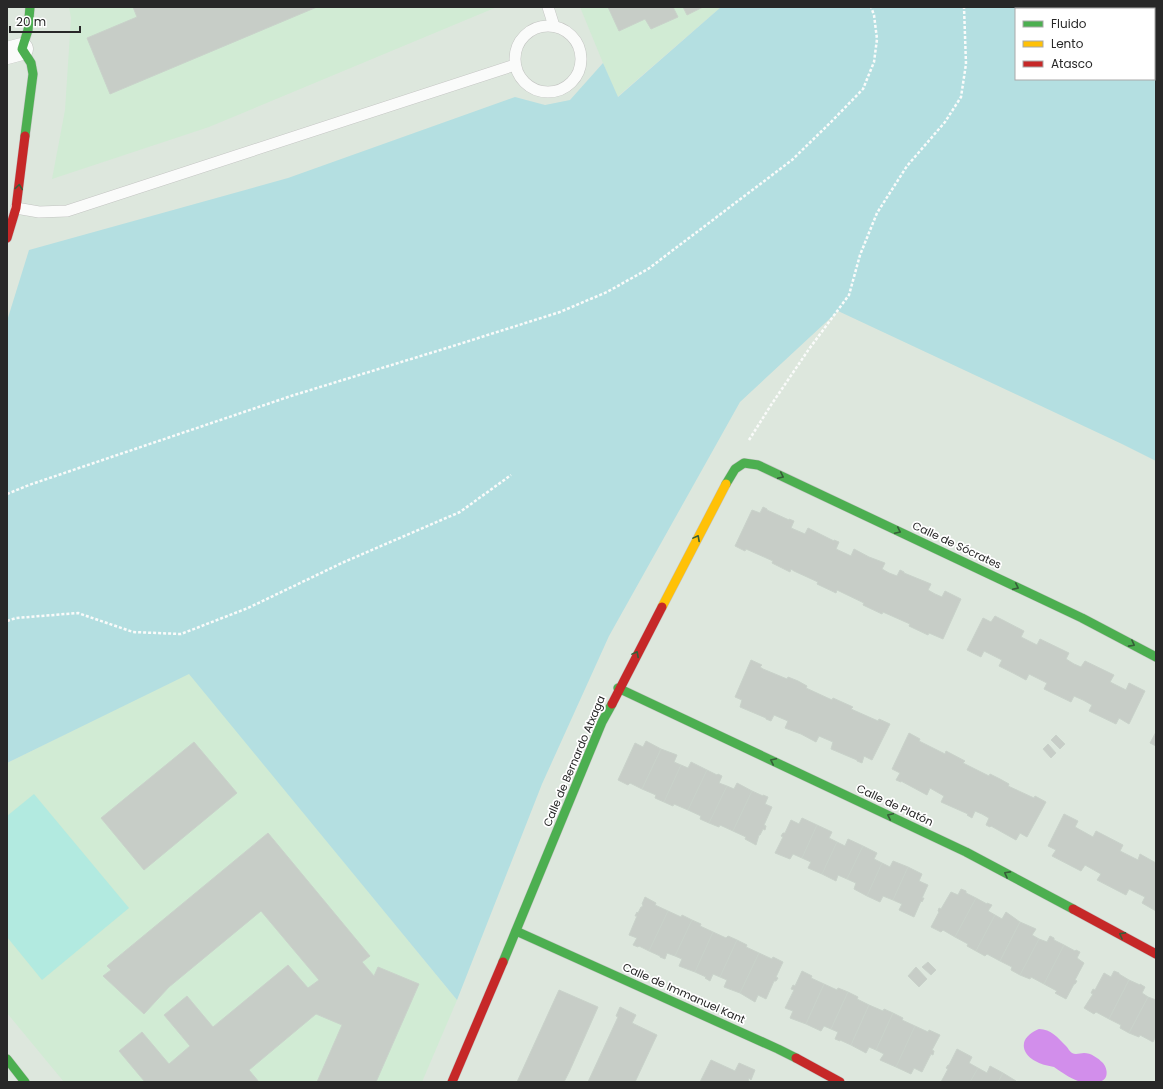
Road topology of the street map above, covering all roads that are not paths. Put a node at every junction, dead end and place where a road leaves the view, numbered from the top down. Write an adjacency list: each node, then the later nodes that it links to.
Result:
1 (30, 7): 4 (street)
2 (548, 7): 3 (lane)
3 (554, 26): 5 (lane); 5 (lane)
4 (15, 51): 6 (street, one-way to 4)
5 (515, 65): 6 (lane)
6 (16, 208): 7 (street)
7 (7, 238)
8 (744, 463): 9 (street, Calle de Sócrates, one-way to 9); 10 (street, Calle de Bernardo Atxaga, one-way to 8)
9 (1156, 657)
10 (618, 688): 11 (street, Calle de Bernardo Atxaga); 12 (street, Calle de Platón, one-way to 10)
11 (516, 931): 15 (street, Calle de Bernardo Atxaga); 16 (street, Calle de Immanuel Kant)
12 (1156, 954)
13 (7, 1059): 14 (street)
14 (25, 1082)
15 (452, 1082)
16 (840, 1082)

